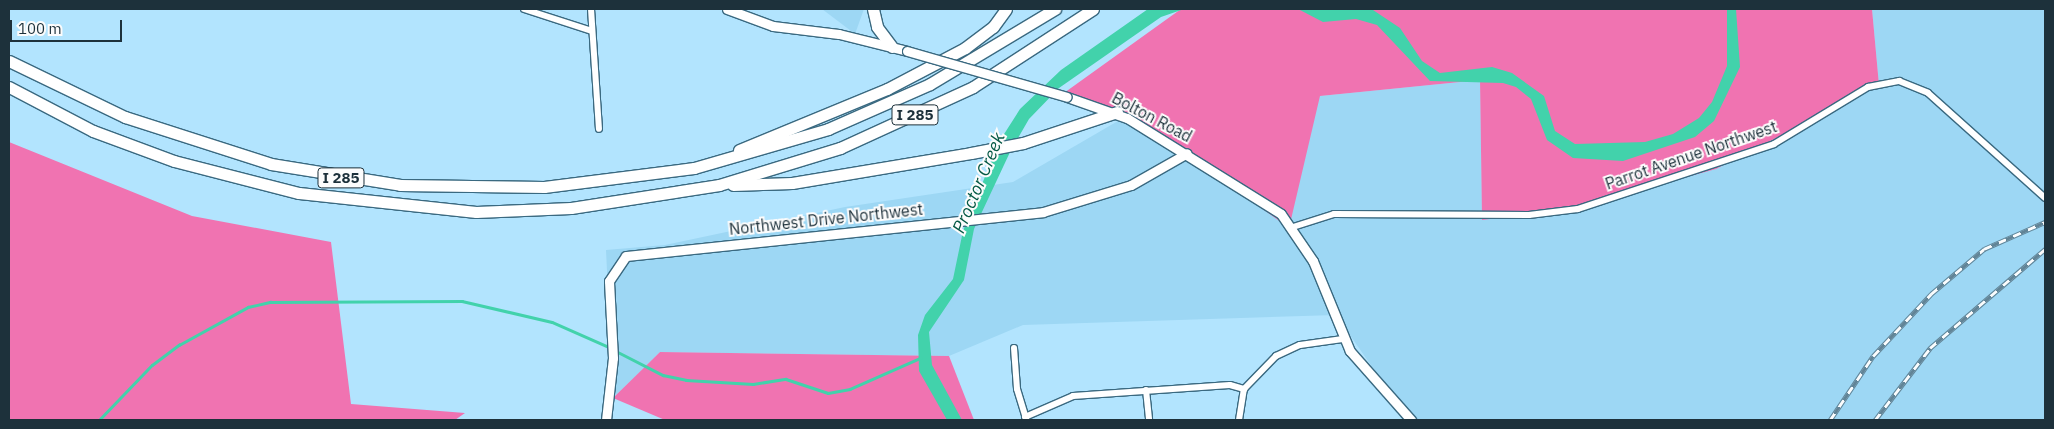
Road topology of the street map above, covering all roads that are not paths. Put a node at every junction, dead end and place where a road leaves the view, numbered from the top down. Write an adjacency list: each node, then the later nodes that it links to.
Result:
1 (524, 9): 8 (street)
2 (591, 9): 8 (street)
3 (727, 9): 9 (main road, Bolton Road)
4 (873, 9): 9 (highway)
5 (1006, 9): 15 (highway)
6 (1055, 9): 15 (highway, I 285)
7 (1093, 9): 16 (highway, I 285)
8 (592, 31): 13 (street)
9 (892, 47): 12 (main road, Bolton Road, bridge)
10 (9, 61): 15 (highway, I 285)
11 (9, 87): 16 (highway, I 285)
12 (1117, 112): 14 (main road, Bolton Road); 16 (highway)
13 (599, 129)
14 (1187, 153): 18 (main road, Bolton Road); 24 (main road, Northwest Drive Northwest)
15 (694, 168)
16 (719, 184)
17 (2045, 198): 18 (street, Parrot Avenue Northwest)
18 (1293, 227): 19 (main road, Bolton Road)
19 (1343, 339): 21 (street); 27 (main road, Bolton Road)
20 (1014, 348): 23 (street)
21 (1244, 389): 22 (street); 26 (street)
22 (1146, 390): 23 (street); 25 (street)
23 (1026, 419)
24 (606, 420)
25 (1149, 420)
26 (1239, 420)
27 (1411, 420)

